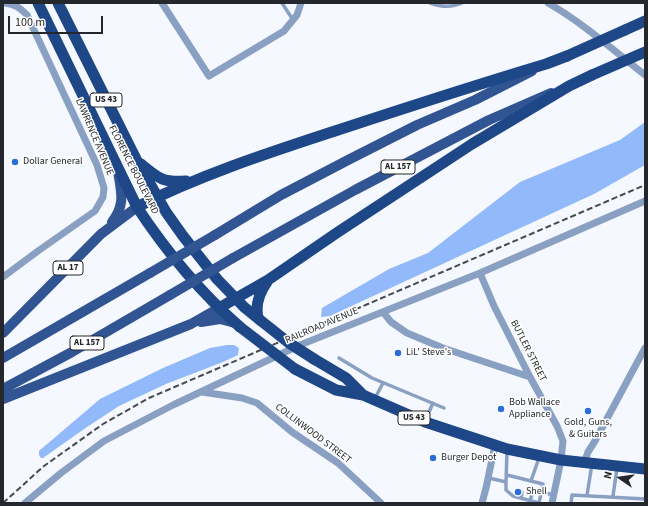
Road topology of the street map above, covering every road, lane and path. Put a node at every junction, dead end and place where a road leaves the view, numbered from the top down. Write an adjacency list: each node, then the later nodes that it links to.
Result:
1 (5, 3): 26 (street, LAWRENCE AVENUE)
2 (38, 3): 19 (highway, FLORENCE BOULEVARD / US 43)
3 (58, 3): 18 (highway, FLORENCE BOULEVARD / US 43)
4 (162, 3): 13 (street)
5 (282, 3): 13 (lane)
6 (301, 3): 13 (street)
7 (430, 3): 8 (lane)
8 (462, 3)
9 (548, 3): 11 (street)
10 (561, 3): 11 (street)
11 (564, 12): 16 (street)
12 (645, 20): 15 (highway, AL 157, bridge)
13 (294, 21)
14 (645, 52): 17 (highway, AL 157, bridge)
15 (546, 64): 20 (highway); 36 (main road, AL 157, bridge)
16 (645, 75)
17 (569, 86): 27 (highway); 40 (main road, AL 157, bridge)
18 (136, 159): 20 (highway); 21 (highway, FLORENCE BOULEVARD / US 43)
19 (118, 169): 23 (highway, FLORENCE BOULEVARD / US 43); 24 (main road)
20 (195, 180): 21 (highway)
21 (156, 197): 23 (highway, AL 17); 28 (highway, FLORENCE BOULEVARD / US 43)
22 (645, 201): 25 (street, RAILROAD AVENUE)
23 (137, 207): 24 (main road, AL 17); 29 (highway, FLORENCE BOULEVARD / US 43)
24 (101, 234): 34 (main road, AL 17)
25 (480, 273): 30 (street, RAILROAD AVENUE); 38 (street, BUTLER STREET)
26 (3, 277)
27 (268, 280): 28 (highway); 31 (highway)
28 (237, 299): 29 (highway); 31 (highway, FLORENCE BOULEVARD / US 43)
29 (219, 308): 32 (main road); 33 (highway, FLORENCE BOULEVARD / US 43)
30 (383, 312): 38 (street); 41 (street, RAILROAD AVENUE)
31 (259, 319): 42 (highway, FLORENCE BOULEVARD / US 43, bridge)
32 (191, 324): 33 (main road); 43 (main road)
33 (238, 325): 42 (highway, FLORENCE BOULEVARD / US 43, bridge)
34 (3, 333)
35 (645, 348): 52 (street)
36 (3, 358)
37 (338, 358): 39 (lane)
38 (530, 377): 51 (street, BUTLER STREET)
39 (382, 383): 44 (lane); 45 (lane)
40 (3, 389)
41 (202, 392): 68 (street, RAILROAD AVENUE); 69 (street, COLLINWOOD STREET)
42 (363, 395): 44 (highway, FLORENCE BOULEVARD / US 43)
43 (3, 399)
44 (374, 401): 47 (highway, FLORENCE BOULEVARD / US 43)
45 (433, 403): 46 (lane); 47 (lane)
46 (444, 408)
47 (425, 422): 48 (highway, FLORENCE BOULEVARD / US 43)
48 (495, 445): 49 (highway, FLORENCE BOULEVARD / US 43); 56 (street)
49 (507, 449): 50 (highway, FLORENCE BOULEVARD / US 43); 55 (lane)
50 (540, 456): 51 (highway, FLORENCE BOULEVARD / US 43); 58 (lane)
51 (561, 460): 52 (highway, FLORENCE BOULEVARD / US 43); 62 (street, BUTLER STREET)
52 (588, 463): 53 (highway, FLORENCE BOULEVARD / US 43); 63 (lane)
53 (617, 467): 54 (highway, FLORENCE BOULEVARD / US 43); 64 (lane)
54 (645, 469)
55 (507, 475): 57 (lane); 58 (lane)
56 (489, 478): 57 (lane); 70 (street)
57 (506, 482): 65 (lane)
58 (533, 483): 60 (lane)
59 (522, 492): 65 (lane)
60 (541, 492): 62 (lane); 71 (lane)
61 (532, 494): 67 (lane)
62 (554, 495): 72 (street, BUTLER STREET)
63 (587, 495): 64 (lane); 73 (lane)
64 (613, 496): 66 (lane)
65 (521, 498): 67 (lane)
66 (645, 499)
67 (530, 501): 71 (lane)
68 (25, 503)
69 (381, 503)
70 (482, 503)
71 (539, 503)
72 (552, 503)
73 (571, 503)

